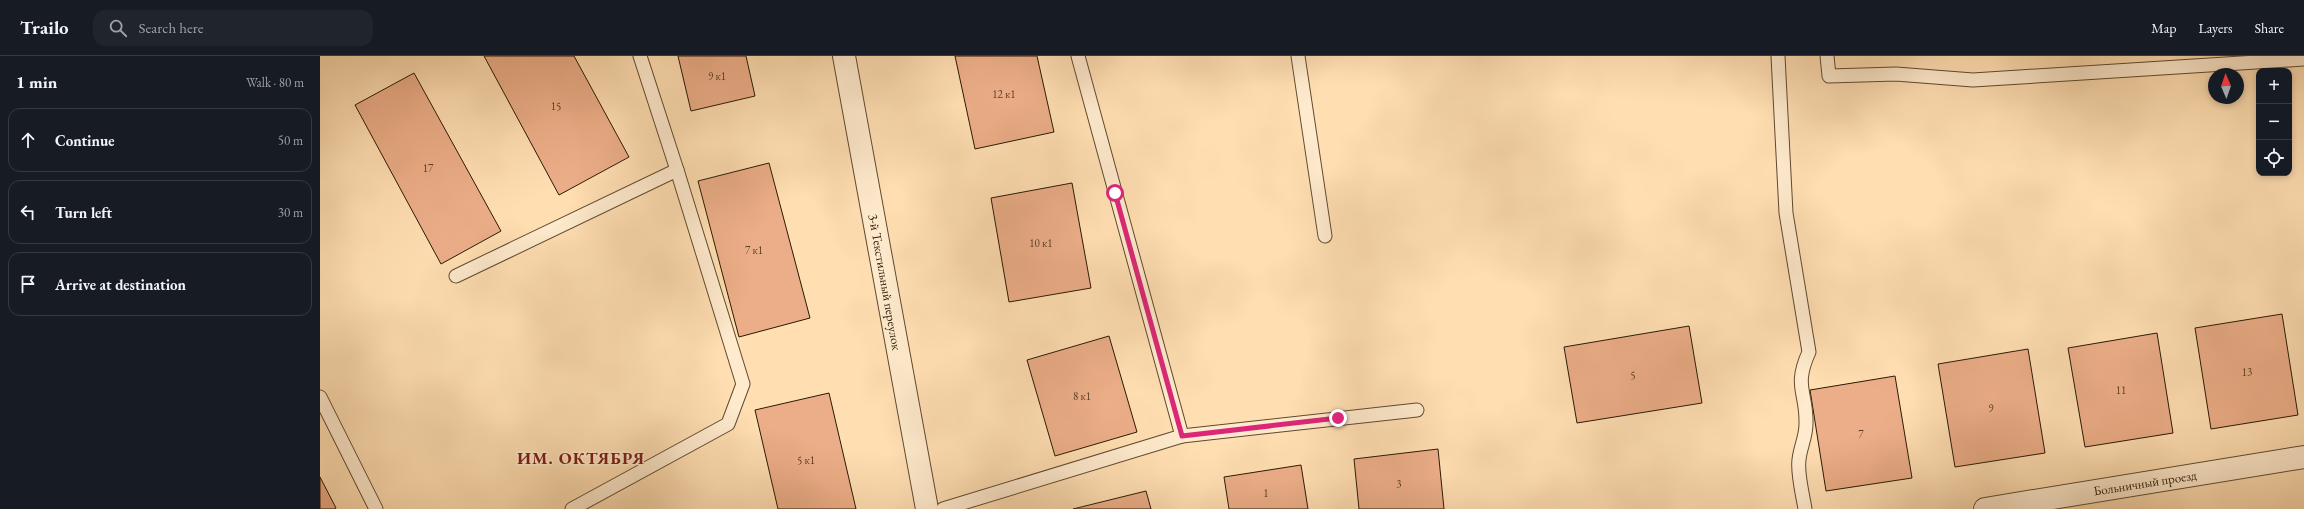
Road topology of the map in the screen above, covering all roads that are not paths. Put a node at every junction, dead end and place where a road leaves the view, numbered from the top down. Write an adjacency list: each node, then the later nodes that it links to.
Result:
1 (640, 56): 8 (lane)
2 (844, 56): 17 (street, 3-й Текстильный переулок)
3 (1078, 56): 13 (lane)
4 (1298, 56): 9 (lane)
5 (1778, 56): 19 (lane)
6 (1828, 56): 7 (lane)
7 (2304, 59)
8 (678, 170): 10 (lane); 16 (lane)
9 (1325, 236)
10 (456, 276)
11 (320, 397): 15 (lane)
12 (1417, 410): 13 (lane)
13 (1182, 436): 18 (lane)
14 (2304, 457): 20 (street, Больничный проезд)
15 (376, 509)
16 (572, 509)
17 (927, 509)
18 (943, 509)
19 (1805, 509)
20 (1985, 509)

